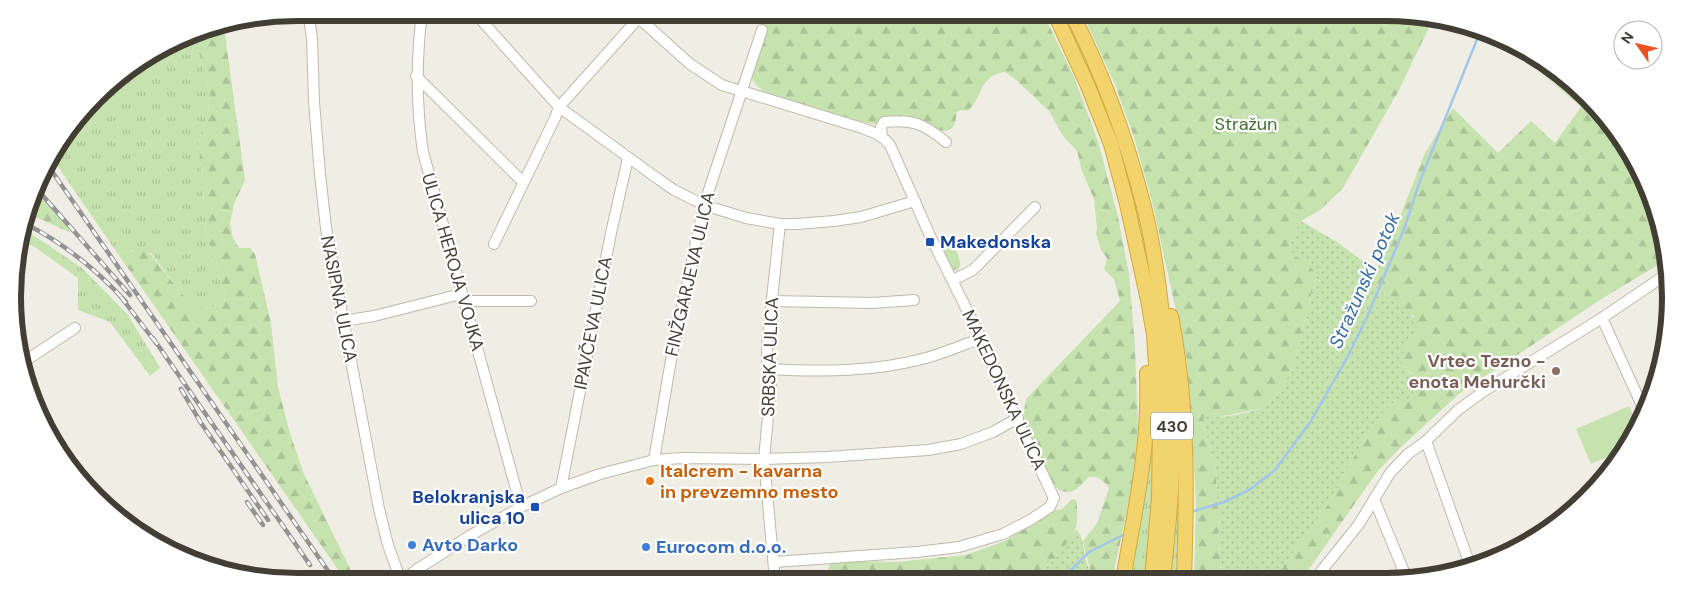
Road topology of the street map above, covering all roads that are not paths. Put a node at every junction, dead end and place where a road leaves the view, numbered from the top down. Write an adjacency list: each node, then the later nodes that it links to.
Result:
1 (310, 21): 29 (street, NASIPNA ULICA)
2 (421, 21): 9 (street, ULICA HEROJA VOJKA)
3 (482, 21): 11 (street)
4 (632, 21): 11 (street)
5 (645, 21): 10 (street)
6 (1058, 21): 21 (highway, 430)
7 (1075, 21): 21 (highway, 430)
8 (762, 30): 10 (street, FINŽGARJEVA ULICA)
9 (416, 76): 15 (street); 24 (street, ULICA HEROJA VOJKA)
10 (740, 92): 12 (street); 17 (street, FINŽGARJEVA ULICA)
11 (559, 107): 14 (street); 15 (street)
12 (882, 137): 13 (street); 16 (street, MAKEDONSKA ULICA)
13 (946, 142)
14 (628, 158): 17 (street); 39 (street, IPAVČEVA ULICA)
15 (523, 182): 20 (street)
16 (915, 201): 19 (street); 23 (street, MAKEDONSKA ULICA)
17 (704, 205): 19 (street); 37 (street, FINŽGARJEVA ULICA)
18 (1036, 208): 23 (street)
19 (780, 224): 27 (street, SRBSKA ULICA)
20 (494, 244)
21 (1150, 274): 48 (highway); 49 (highway, 430); 50 (highway, 430); 51 (highway)
22 (1661, 278): 28 (street)
23 (953, 280): 31 (street, MAKEDONSKA ULICA)
24 (462, 298): 26 (street); 29 (street); 41 (street, ULICA HEROJA VOJKA)
25 (914, 300): 27 (street)
26 (531, 301)
27 (772, 301): 33 (street, SRBSKA ULICA)
28 (1602, 318): 34 (street); 36 (street)
29 (343, 321): 45 (street, NASIPNA ULICA)
30 (75, 328): 32 (street)
31 (980, 339): 33 (street); 35 (street, MAKEDONSKA ULICA)
32 (29, 358)
33 (769, 369): 38 (street, SRBSKA ULICA)
34 (1641, 403)
35 (1018, 418): 38 (street); 43 (street, MAKEDONSKA ULICA)
36 (1426, 441): 40 (street); 42 (street)
37 (654, 460): 38 (street); 39 (street)
38 (764, 460): 43 (street, SRBSKA ULICA)
39 (561, 488): 41 (street)
40 (1374, 499): 44 (street); 52 (street)
41 (521, 507): 46 (street)
42 (1468, 560)
43 (774, 562): 47 (street, SRBSKA ULICA)
44 (1404, 572)
45 (399, 573)
46 (412, 573)
47 (775, 573)
48 (1124, 573)
49 (1153, 573)
50 (1164, 573)
51 (1184, 573)
52 (1320, 573)

